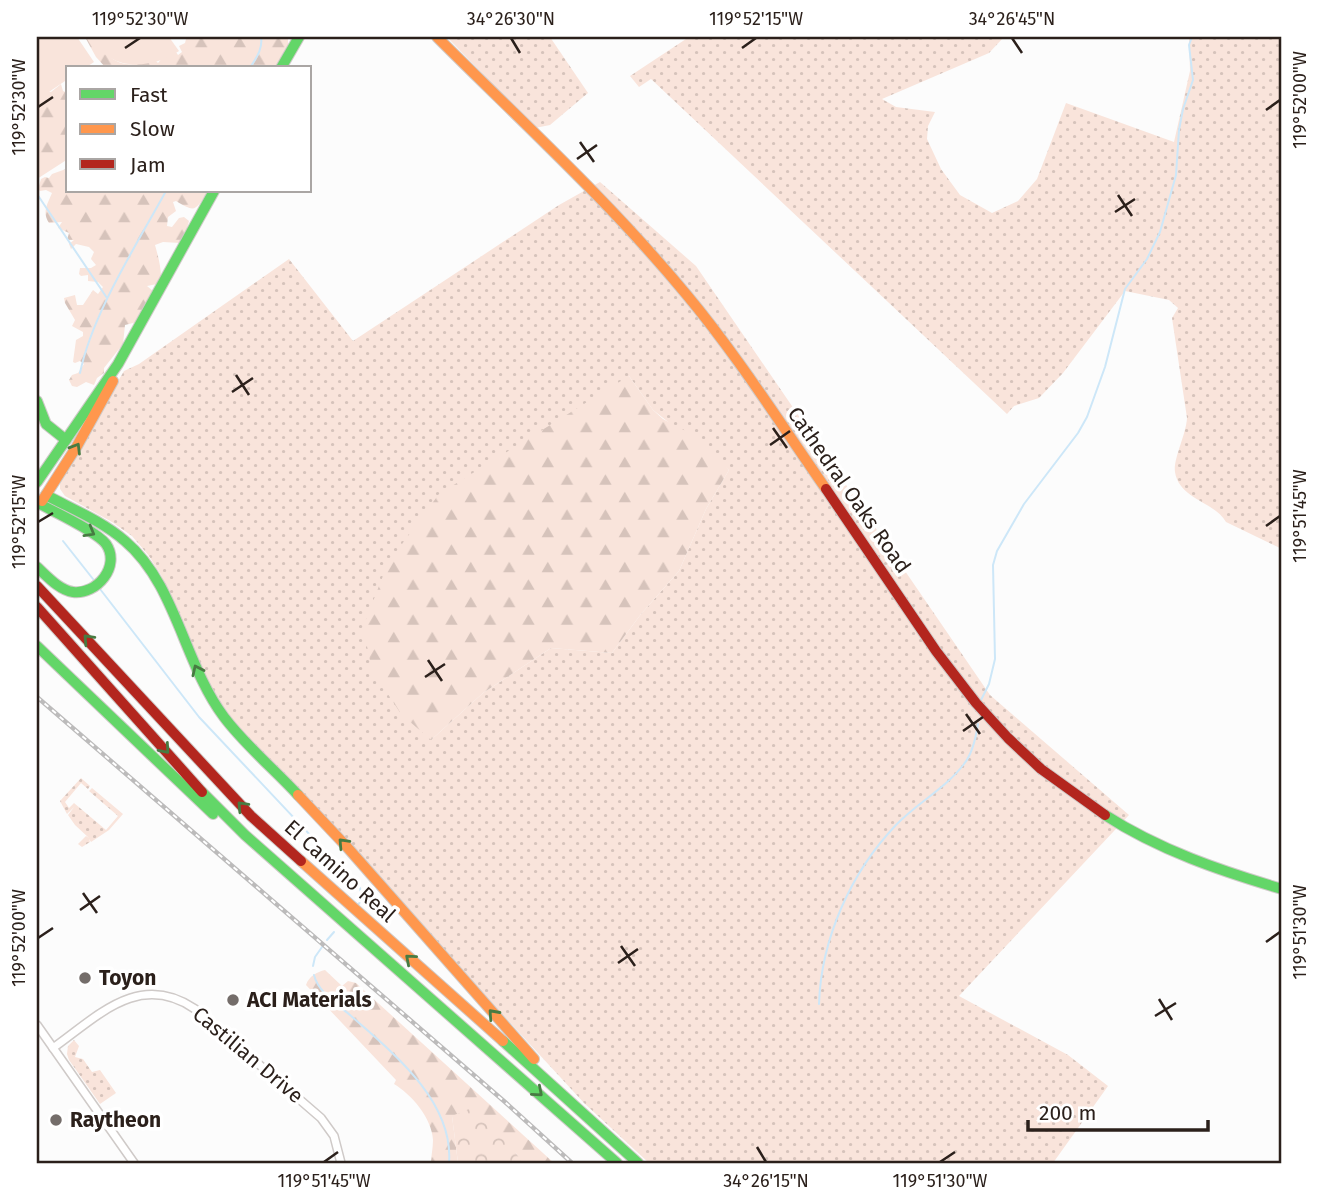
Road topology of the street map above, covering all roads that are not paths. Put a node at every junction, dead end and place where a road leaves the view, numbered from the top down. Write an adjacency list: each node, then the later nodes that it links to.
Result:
1 (299, 37): 3 (main road)
2 (437, 37): 16 (main road, Cathedral Oaks Road)
3 (282, 66)
4 (213, 192): 5 (main road)
5 (118, 364): 8 (main road); 10 (main road, one-way to 5)
6 (37, 401): 7 (main road)
7 (40, 421): 8 (main road)
8 (66, 440): 9 (main road)
9 (37, 482)
10 (39, 501): 11 (main road, one-way to 11); 19 (main road, one-way to 10)
11 (37, 568)
12 (37, 586): 19 (main road, El Camino Real, one-way to 12)
13 (37, 607): 15 (main road, El Camino Real, one-way to 15)
14 (37, 646): 15 (main road)
15 (284, 870): 22 (main road, El Camino Real, one-way to 22)
16 (1282, 889)
17 (37, 1025): 18 (street)
18 (53, 1048): 20 (street); 21 (street, Castilian Drive)
19 (572, 1101): 23 (main road, El Camino Real)
20 (134, 1163)
21 (341, 1163)
22 (617, 1163)
23 (638, 1163)

